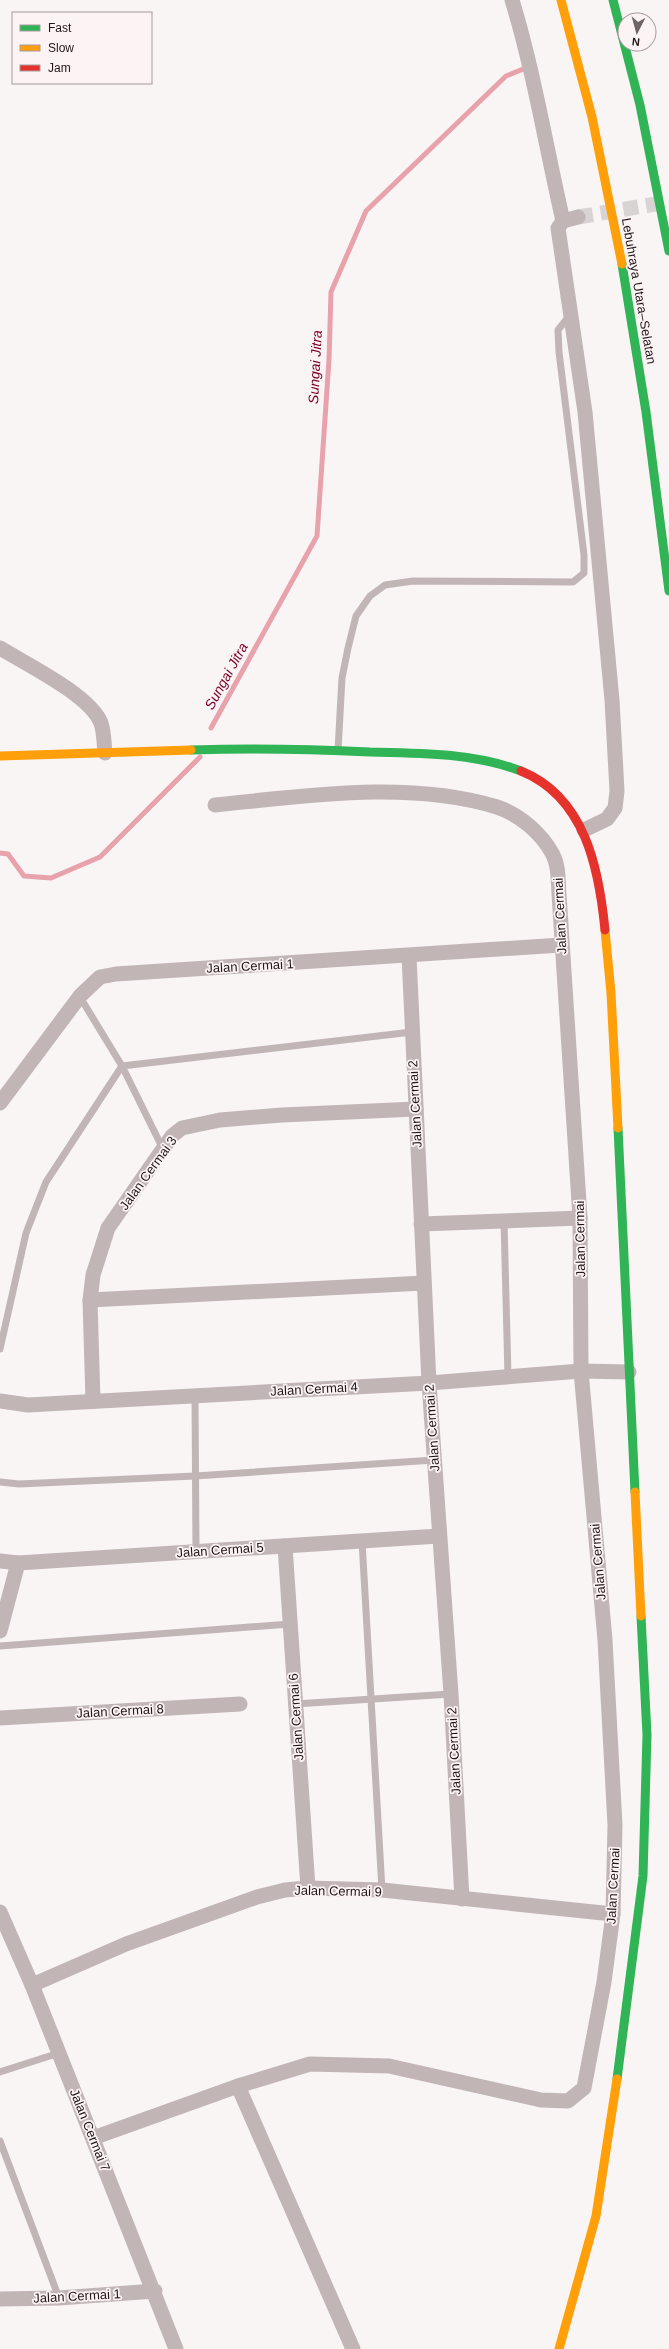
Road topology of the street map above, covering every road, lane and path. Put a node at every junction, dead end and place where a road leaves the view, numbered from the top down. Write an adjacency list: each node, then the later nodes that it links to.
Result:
1 (512, 0): 5 (street)
2 (561, 0): 6 (main road, Lebuhraya Utara–Selatan)
3 (613, 0): 4 (main road)
4 (669, 250)
5 (571, 315): 8 (lane); 12 (street)
6 (669, 592)
7 (0, 648): 9 (street)
8 (338, 751): 9 (main road); 12 (main road)
9 (105, 753): 10 (main road)
10 (0, 756)
11 (215, 805): 13 (street, Jalan Cermai)
12 (584, 830): 28 (main road)
13 (561, 945): 14 (street, Jalan Cermai 1); 21 (street, Jalan Cermai)
14 (409, 956): 15 (street, Jalan Cermai 1); 16 (street, Jalan Cermai 2)
15 (80, 996): 17 (lane); 18 (street, Jalan Cermai 1)
16 (412, 1032): 17 (lane); 19 (street, Jalan Cermai 2)
17 (122, 1066): 20 (lane); 26 (lane)
18 (0, 1103)
19 (416, 1109): 20 (street, Jalan Cermai 3); 23 (street, Jalan Cermai 2)
20 (163, 1149): 25 (street, Jalan Cermai 3)
21 (580, 1218): 22 (street); 27 (street, Jalan Cermai)
22 (504, 1221): 23 (street); 29 (lane)
23 (421, 1224): 24 (street, Jalan Cermai 2)
24 (424, 1283): 25 (street); 30 (street, Jalan Cermai 2)
25 (90, 1300): 33 (street, Jalan Cermai 3)
26 (0, 1349)
27 (581, 1371): 28 (street, Jalan Cermai 4); 29 (street, Jalan Cermai 4); 55 (street, Jalan Cermai)
28 (629, 1372): 67 (main road)
29 (508, 1376): 30 (street, Jalan Cermai 4)
30 (429, 1383): 31 (street, Jalan Cermai 4); 34 (street, Jalan Cermai 2)
31 (195, 1395): 33 (street, Jalan Cermai 4); 35 (lane)
32 (0, 1401): 33 (street, Jalan Cermai 4)
33 (93, 1402)
34 (434, 1460): 35 (lane); 37 (street, Jalan Cermai 2)
35 (195, 1476): 36 (lane); 40 (lane)
36 (0, 1482)
37 (439, 1536): 38 (street, Jalan Cermai 5); 46 (street, Jalan Cermai 2)
38 (362, 1541): 39 (street, Jalan Cermai 5); 47 (lane)
39 (285, 1546): 40 (street, Jalan Cermai 5); 43 (street, Jalan Cermai 6)
40 (196, 1552): 42 (street, Jalan Cermai 5)
41 (0, 1562): 42 (street, Jalan Cermai 5)
42 (18, 1563): 44 (street)
43 (290, 1624): 45 (lane); 49 (street, Jalan Cermai 6)
44 (0, 1631)
45 (0, 1646)
46 (451, 1694): 47 (lane); 53 (street, Jalan Cermai 2)
47 (371, 1700): 49 (lane); 52 (lane)
48 (240, 1704): 50 (street, Jalan Cermai 8)
49 (295, 1704): 51 (street, Jalan Cermai 6)
50 (0, 1718)
51 (308, 1888): 52 (street, Jalan Cermai 9); 56 (street, Jalan Cermai 9)
52 (382, 1890): 53 (street, Jalan Cermai 9)
53 (462, 1900): 55 (street, Jalan Cermai 9)
54 (0, 1912): 56 (street, Jalan Cermai 7)
55 (612, 1914): 59 (street, Jalan Cermai)
56 (32, 1985): 57 (street, Jalan Cermai 7)
57 (59, 2053): 58 (lane); 60 (street, Jalan Cermai 7)
58 (0, 2072)
59 (238, 2086): 60 (street, Jalan Cermai); 66 (street)
60 (94, 2138): 62 (street, Jalan Cermai 7)
61 (0, 2141): 63 (lane)
62 (155, 2291): 63 (street, Jalan Cermai 1); 65 (street, Jalan Cermai 7)
63 (59, 2298): 64 (street, Jalan Cermai 1)
64 (0, 2299)
65 (176, 2349)
66 (353, 2349)
67 (559, 2349)

